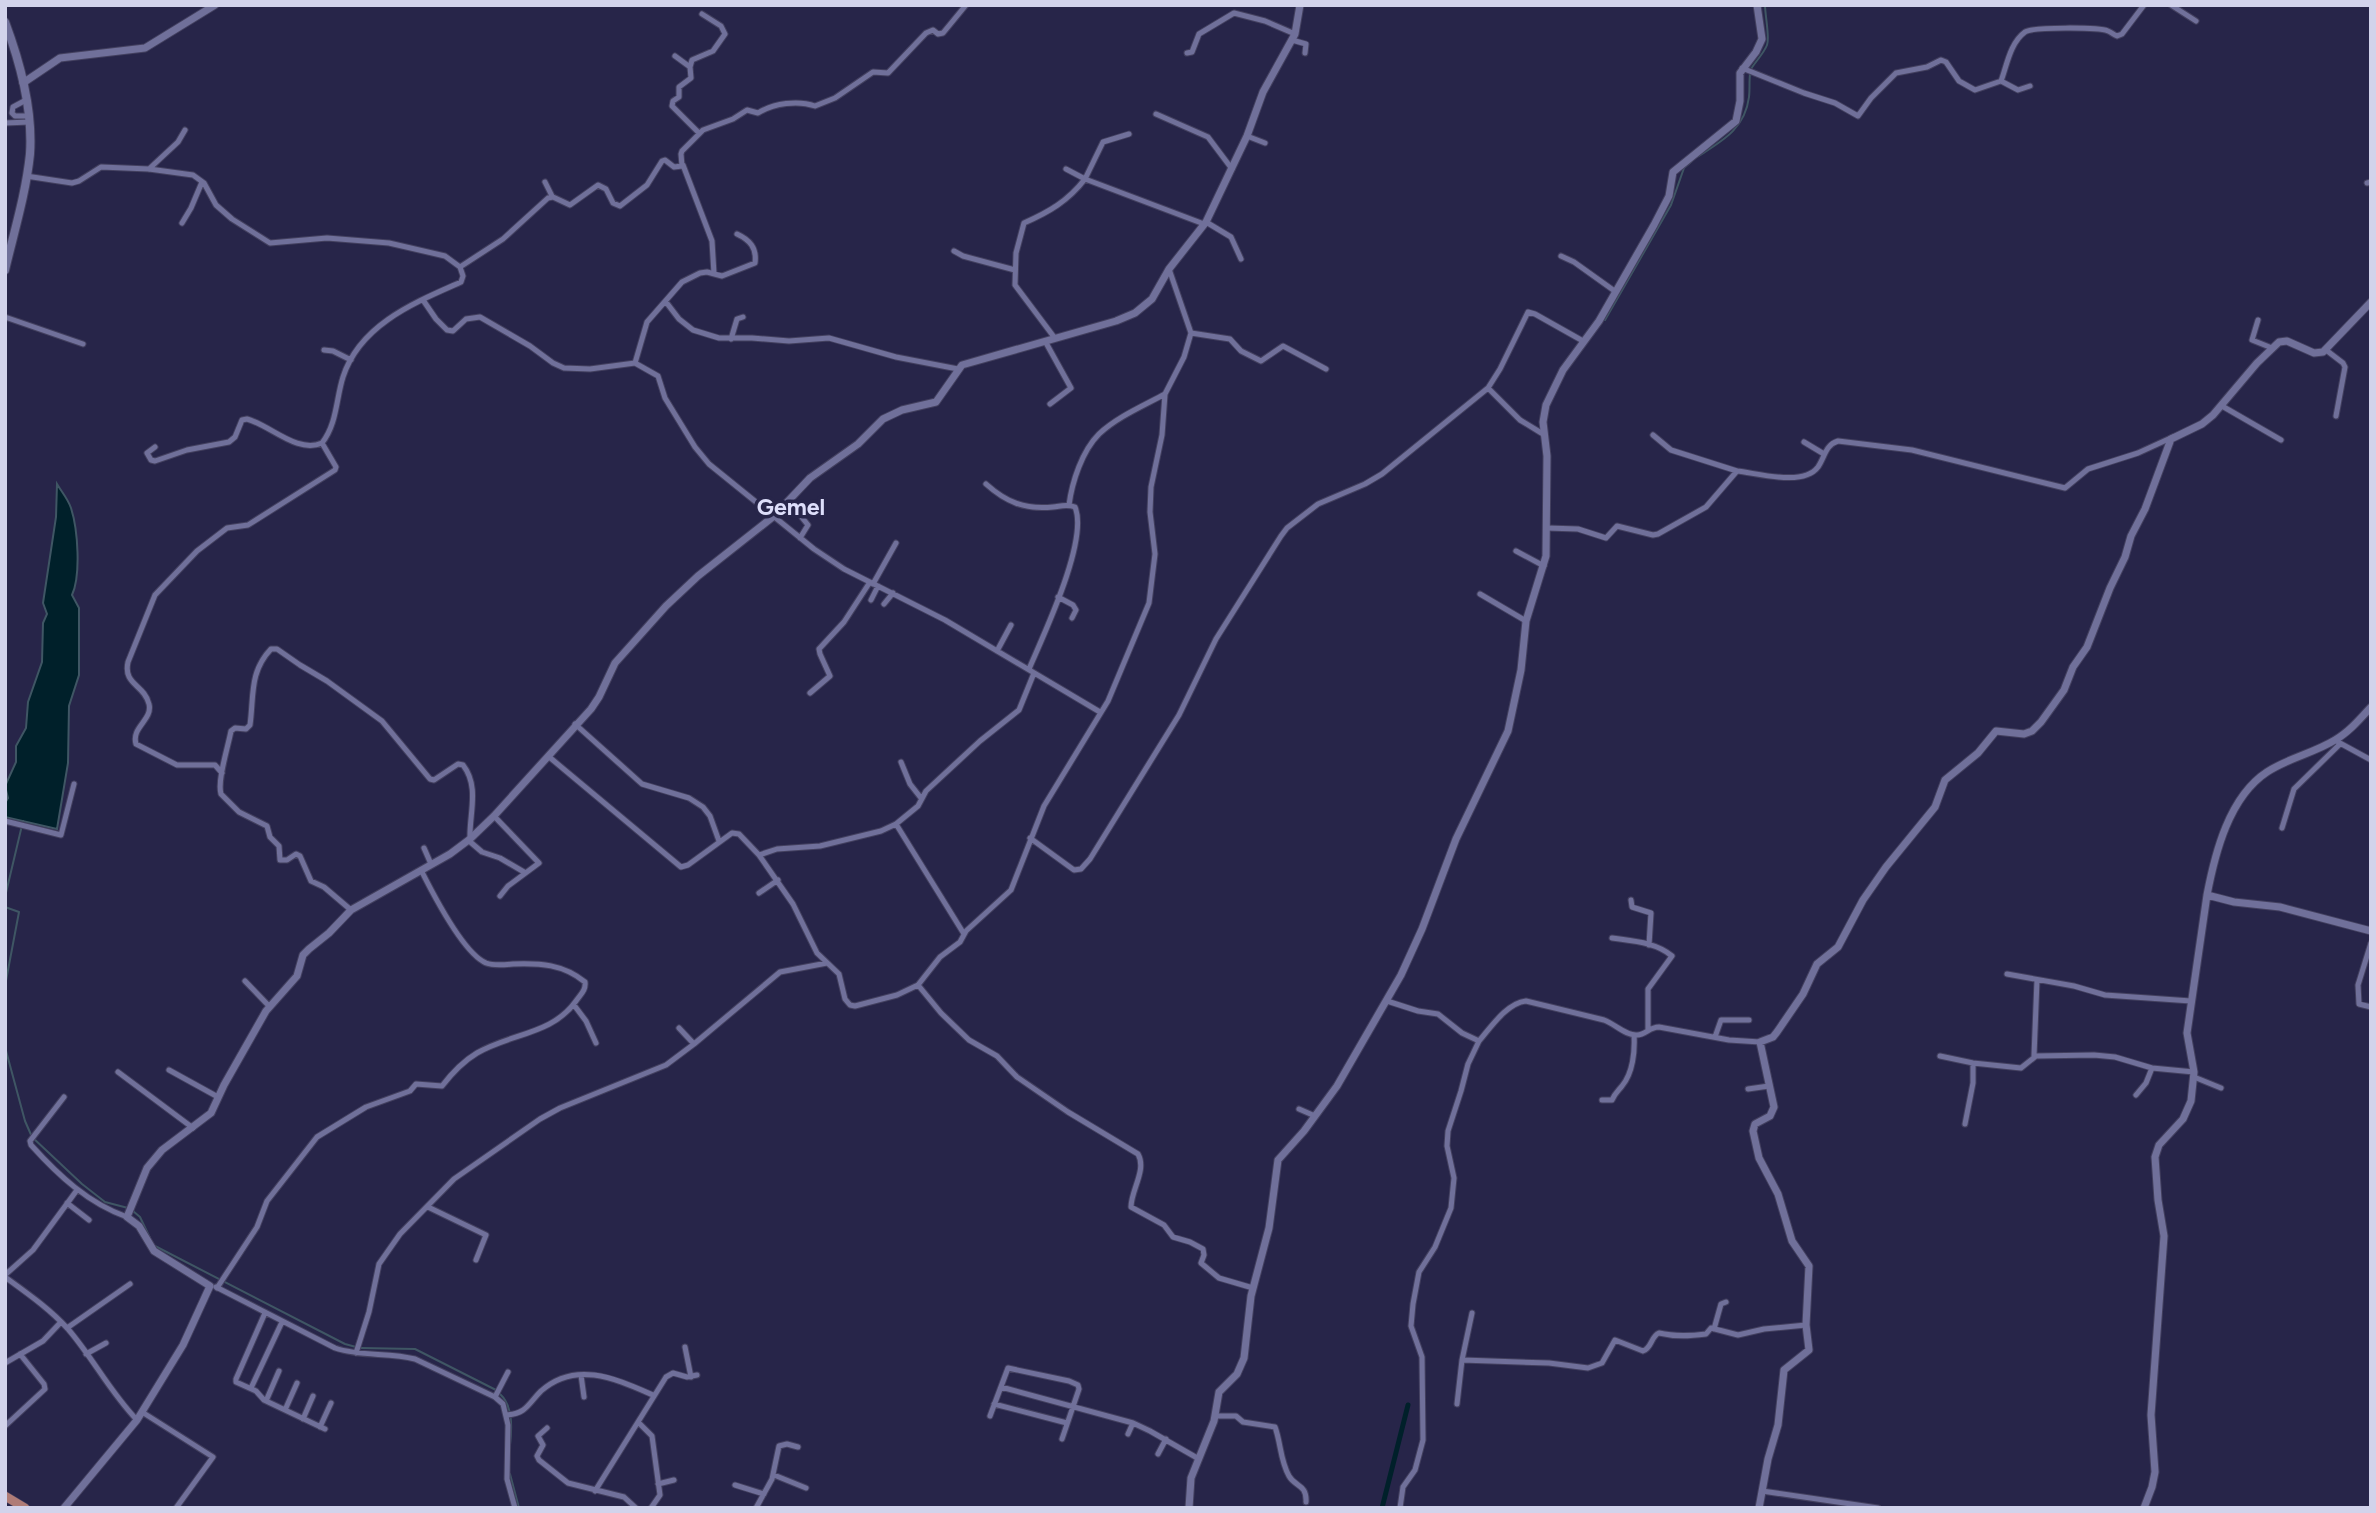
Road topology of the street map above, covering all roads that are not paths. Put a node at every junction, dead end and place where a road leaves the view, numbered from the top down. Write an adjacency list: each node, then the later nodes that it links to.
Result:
1 (215, 5): 17 (street)
2 (966, 5): 24 (street)
3 (1300, 5): 10 (street)
4 (1757, 5): 15 (street)
5 (2144, 5): 16 (street)
6 (2171, 5): 8 (street)
7 (702, 13): 14 (street)
8 (2196, 21)
9 (5, 22): 17 (main road)
10 (1293, 37): 11 (street); 12 (street); 26 (street)
11 (1187, 53)
12 (1305, 53)
13 (676, 56): 14 (street)
14 (690, 67): 24 (street)
15 (1744, 68): 16 (street); 48 (street)
16 (2001, 81): 18 (street)
17 (23, 83): 19 (main road)
18 (2030, 86)
19 (26, 100): 21 (main road); 21 (street)
20 (1156, 114): 31 (street)
21 (28, 119): 22 (street); 32 (main road)
22 (5, 123)
23 (185, 130): 29 (street)
24 (699, 133): 28 (street)
25 (1129, 134): 33 (street)
26 (1247, 136): 27 (street); 31 (street)
27 (1265, 143)
28 (682, 165): 36 (street); 47 (street)
29 (149, 169): 32 (street); 34 (street)
30 (1066, 169): 33 (street)
31 (1231, 169): 38 (street)
32 (26, 176): 44 (main road)
33 (1085, 179): 38 (street); 45 (street)
34 (202, 182): 37 (street); 43 (street)
35 (545, 182): 36 (street)
36 (552, 197): 43 (street)
37 (182, 223)
38 (1205, 223): 42 (street); 46 (street)
39 (737, 233): 47 (street)
40 (954, 251): 45 (street)
41 (1561, 256): 48 (street)
42 (1241, 259)
43 (460, 267): 49 (street)
44 (5, 270)
45 (1015, 270): 56 (street)
46 (1168, 270): 55 (street); 56 (street)
47 (715, 274): 50 (street)
48 (1617, 292): 59 (street)
49 (423, 300): 64 (street); 65 (street)
50 (666, 302): 57 (street); 65 (street)
51 (2371, 302): 63 (street)
52 (5, 317): 60 (street)
53 (743, 317): 57 (street)
54 (2258, 320): 61 (street)
55 (1192, 333): 67 (street); 69 (street)
56 (1054, 337): 58 (street)
57 (731, 339): 66 (street)
58 (1045, 341): 66 (street); 70 (street)
59 (1583, 341): 68 (street); 73 (street)
60 (83, 344)
61 (2272, 348): 63 (street); 71 (street)
62 (324, 350): 64 (street)
63 (2326, 350): 72 (street)
64 (351, 360): 78 (street)
65 (635, 363): 85 (street)
66 (958, 369): 85 (street)
67 (1326, 369)
68 (1488, 388): 73 (street); 117 (street)
69 (1165, 394): 83 (street); 104 (street)
70 (1050, 404)
71 (2222, 406): 75 (street); 76 (street)
72 (2336, 415)
73 (1543, 434): 86 (street)
74 (1653, 435): 81 (street)
75 (2173, 437): 80 (street); 152 (street)
76 (2281, 440)
77 (1804, 442): 80 (street)
78 (322, 443): 79 (street); 110 (street)
79 (155, 447)
80 (1824, 454): 81 (street)
81 (1737, 471): 86 (street)
82 (986, 484): 83 (street)
83 (1069, 505): 94 (street)
84 (800, 515): 87 (street)
85 (774, 516): 87 (street); 105 (street)
86 (1547, 528): 90 (street)
87 (800, 538): 91 (street)
88 (896, 543): 91 (street)
89 (1516, 551): 90 (street)
90 (1544, 566): 98 (street)
91 (874, 584): 92 (street); 95 (street); 102 (street)
92 (892, 593): 96 (street); 100 (street)
93 (1480, 594): 98 (street)
94 (1058, 597): 97 (street); 101 (street)
95 (871, 600)
96 (884, 604)
97 (1072, 618)
98 (1526, 621): 141 (street)
99 (1011, 625): 100 (street)
100 (997, 650): 101 (street)
101 (1032, 671): 104 (street); 112 (street)
102 (810, 693)
103 (2371, 707): 106 (street)
104 (1100, 712): 117 (street)
105 (575, 724): 107 (street); 119 (street)
106 (2338, 742): 108 (street); 116 (street); 127 (street)
107 (548, 756): 113 (street); 119 (street)
108 (2371, 760)
109 (901, 762): 112 (street)
110 (222, 773): 118 (street); 130 (street)
111 (74, 784): 114 (street)
112 (921, 798): 115 (street)
113 (494, 816): 118 (street); 124 (street)
114 (5, 821)
115 (896, 824): 121 (street); 132 (street)
116 (2282, 828)
117 (1030, 838): 132 (street)
118 (469, 839): 122 (street); 124 (street)
119 (719, 841): 121 (street)
120 (424, 848): 122 (street)
121 (759, 855): 125 (street)
122 (431, 864): 123 (street)
123 (421, 870): 130 (street); 143 (street)
124 (524, 872): 128 (street)
125 (778, 880): 126 (street); 136 (street)
126 (759, 893)
127 (2207, 895): 131 (street); 142 (street)
128 (500, 896)
129 (1631, 900): 135 (street)
130 (351, 910): 144 (street)
131 (2371, 931)
132 (964, 934): 140 (street)
133 (1612, 938): 135 (street)
134 (2371, 943): 145 (street)
135 (1650, 945): 148 (street)
136 (827, 963): 140 (street); 154 (street)
137 (2007, 974): 138 (street)
138 (2037, 980): 142 (street); 156 (street)
139 (245, 981): 144 (street)
140 (918, 985): 182 (street)
141 (1387, 1001): 151 (street); 170 (street)
142 (2191, 1001): 161 (street)
143 (573, 1005): 153 (street); 181 (street)
144 (269, 1006): 167 (street)
145 (2371, 1007)
146 (1749, 1020): 150 (street)
147 (679, 1028): 154 (street)
148 (1648, 1030): 149 (street); 150 (street)
149 (1634, 1035): 151 (street); 168 (street)
150 (1715, 1037): 152 (street)
151 (1479, 1041): 250 (street)
152 (1760, 1042): 162 (street)
153 (596, 1043)
154 (694, 1044): 175 (street)
155 (1940, 1056): 157 (street)
156 (2034, 1056): 157 (street); 158 (street)
157 (1973, 1063): 171 (street)
158 (2152, 1068): 161 (street); 165 (street)
159 (169, 1070): 167 (street)
160 (118, 1072): 172 (street)
161 (2194, 1074): 163 (street); 253 (street)
162 (1769, 1086): 164 (street); 188 (street)
163 (2221, 1088)
164 (1748, 1089)
165 (2136, 1095)
166 (64, 1097): 173 (street)
167 (218, 1097): 172 (street)
168 (1602, 1100)
169 (1300, 1109): 170 (street)
170 (1315, 1116): 182 (street)
171 (1965, 1124)
172 (193, 1128): 176 (street)
173 (77, 1190): 174 (street); 176 (street)
174 (67, 1203): 177 (street); 179 (street)
175 (428, 1207): 178 (street); 193 (street)
176 (129, 1213): 181 (street)
177 (89, 1220)
178 (476, 1260)
179 (5, 1276): 186 (street)
180 (130, 1283): 189 (street)
181 (217, 1285): 184 (street); 214 (street)
182 (1253, 1289): 217 (street)
183 (1726, 1302): 190 (street)
184 (265, 1313): 187 (street); 203 (street)
185 (1472, 1313): 196 (street)
186 (61, 1322): 189 (street); 194 (street)
187 (282, 1322): 193 (street); 203 (street)
188 (1806, 1325): 190 (street); 237 (street)
189 (67, 1328): 195 (street)
190 (1714, 1329): 196 (street)
191 (106, 1343): 195 (street)
192 (685, 1348): 205 (street)
193 (357, 1349): 204 (street)
194 (20, 1354): 197 (street); 223 (street)
195 (86, 1354): 219 (street)
196 (1462, 1360): 211 (street)
197 (5, 1363)
198 (279, 1371): 208 (street)
199 (508, 1372): 204 (street)
200 (581, 1375): 205 (street); 207 (street); 215 (street)
201 (297, 1383): 213 (street)
202 (1001, 1387): 210 (street); 212 (street); 212 (street)
203 (251, 1388): 208 (street)
204 (497, 1394): 215 (street)
205 (653, 1395): 220 (street)
206 (313, 1396): 218 (street)
207 (584, 1397)
208 (266, 1401): 213 (street)
209 (331, 1403): 218 (street)
210 (994, 1404): 216 (street); 221 (street)
211 (1457, 1404)
212 (1074, 1406): 221 (street); 222 (street)
213 (285, 1410): 218 (street)
214 (142, 1412): 219 (street); 244 (street)
215 (509, 1415): 245 (street)
216 (990, 1416)
217 (1215, 1416): 230 (street); 240 (street)
218 (303, 1419)
219 (137, 1420): 243 (street)
220 (639, 1423): 233 (street); 236 (street)
221 (1067, 1423): 226 (street)
222 (1133, 1423): 225 (street); 227 (street)
223 (5, 1426)
224 (547, 1428): 236 (street)
225 (1128, 1434)
226 (1062, 1438)
227 (1166, 1439): 229 (street); 230 (street)
228 (799, 1447): 231 (street)
229 (1158, 1454)
230 (1199, 1459): 249 (street)
231 (774, 1475): 235 (street); 238 (street)
232 (674, 1480): 233 (street)
233 (658, 1484): 247 (street)
234 (735, 1485): 238 (street)
235 (806, 1488)
236 (596, 1491): 246 (street)
237 (1762, 1491): 251 (street); 252 (street)
238 (764, 1494): 248 (street)
239 (5, 1496): 241 (main road)
240 (1306, 1502)
241 (14, 1505): 242 (main road)
242 (25, 1508)
243 (64, 1508)
244 (176, 1508)
245 (515, 1508)
246 (636, 1508)
247 (651, 1508)
248 (756, 1508)
249 (1189, 1508)
250 (1400, 1508)
251 (1759, 1508)
252 (1878, 1508)
253 (2144, 1508)

